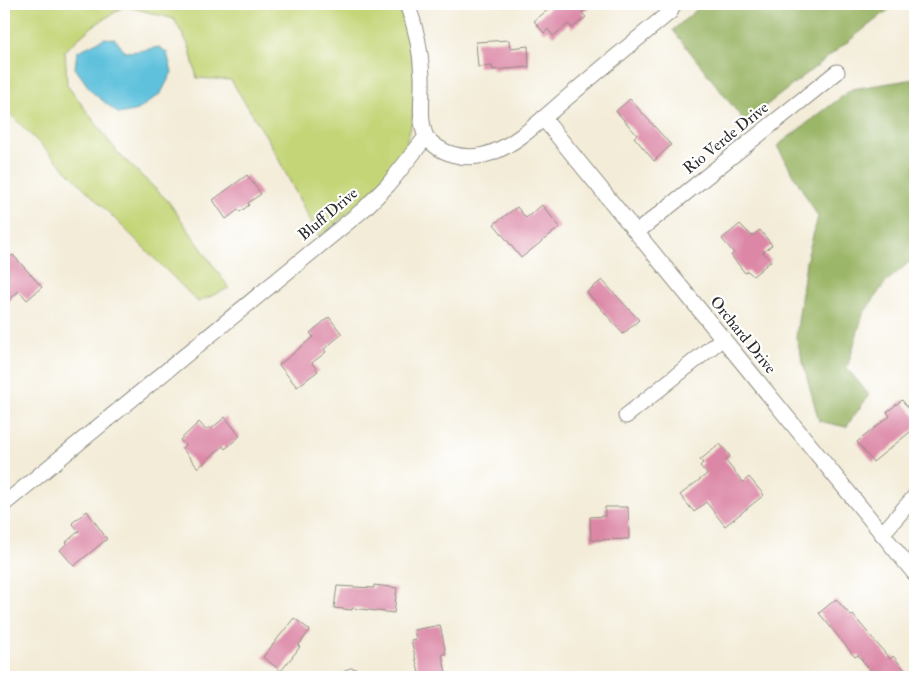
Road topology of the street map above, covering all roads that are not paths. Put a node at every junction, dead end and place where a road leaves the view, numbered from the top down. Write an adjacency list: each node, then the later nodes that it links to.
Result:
1 (407, 4): 5 (street)
2 (674, 4): 4 (street)
3 (837, 72): 6 (street, Rio Verde Drive)
4 (543, 118): 5 (street); 6 (street, Orchard Drive)
5 (426, 137): 10 (street, Bluff Drive)
6 (637, 232): 7 (street, Orchard Drive)
7 (723, 338): 8 (street); 11 (street, Orchard Drive)
8 (626, 416)
9 (915, 496): 11 (street)
10 (4, 504)
11 (882, 534): 12 (street, Orchard Drive)
12 (915, 574)

